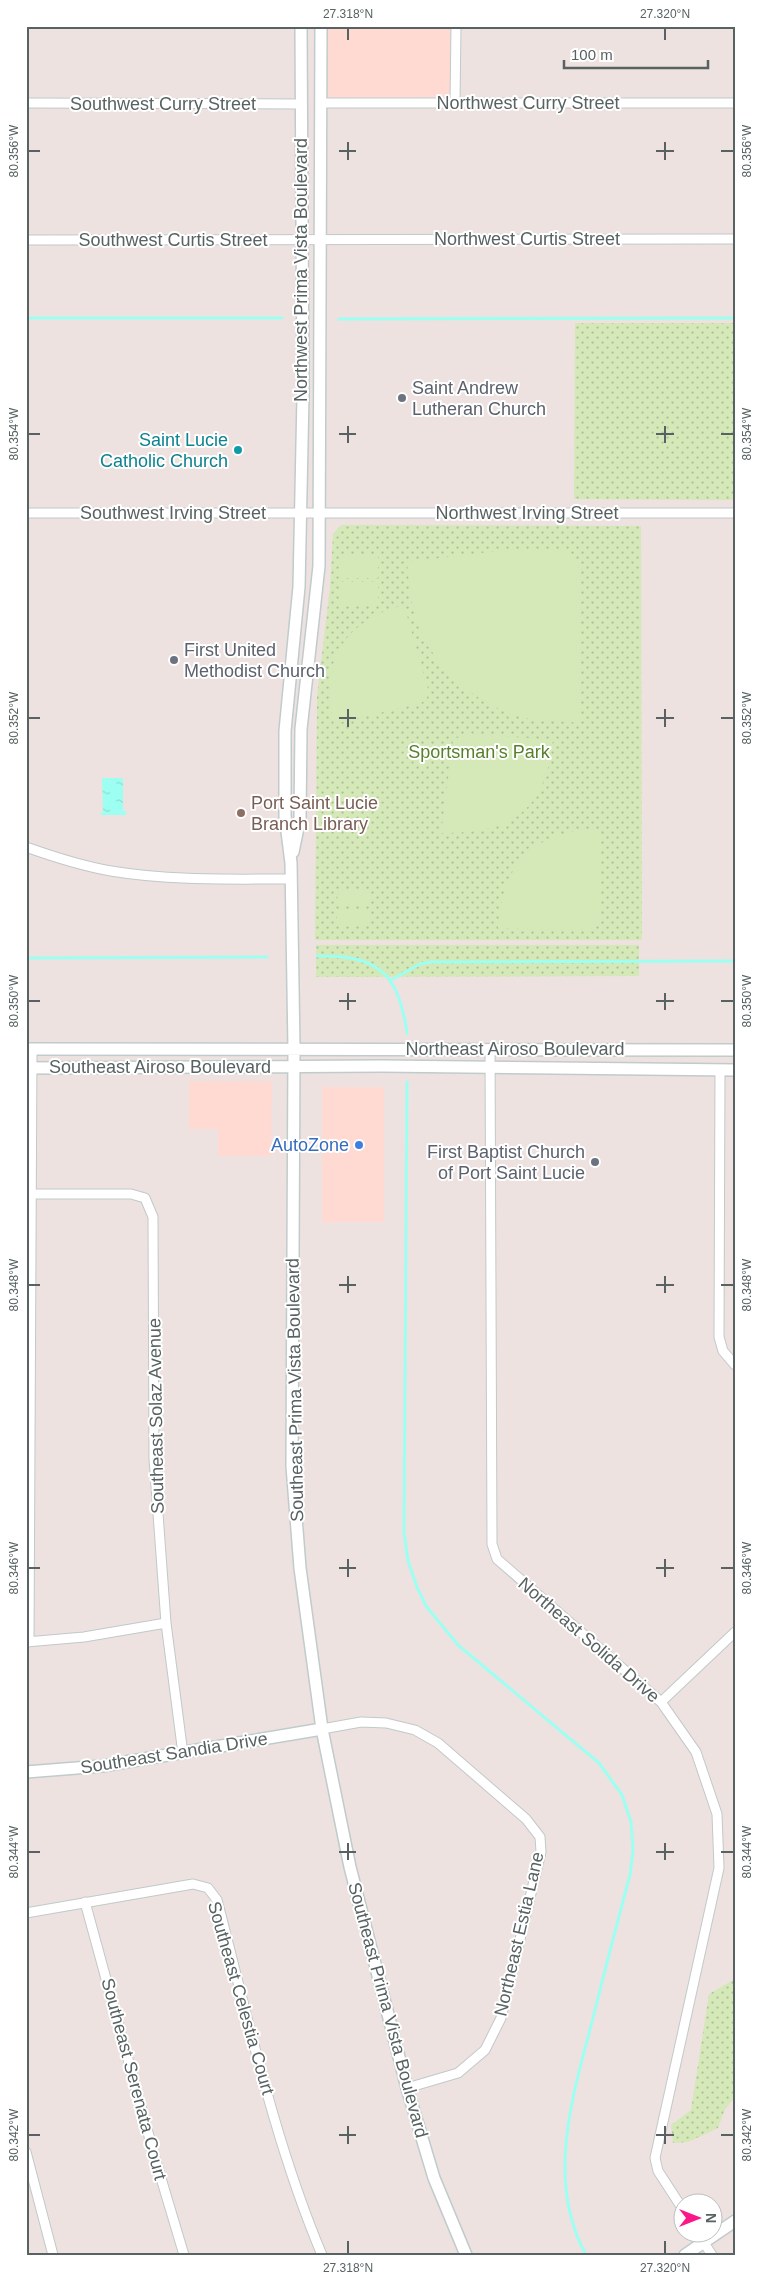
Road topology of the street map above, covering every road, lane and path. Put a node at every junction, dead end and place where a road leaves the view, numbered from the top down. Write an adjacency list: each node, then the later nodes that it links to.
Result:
1 (301, 26): 8 (main road, Northwest Prima Vista Boulevard)
2 (321, 26): 5 (main road, Northwest Prima Vista Boulevard)
3 (456, 26): 4 (street)
4 (455, 102): 5 (street, Northwest Curry Street); 6 (street, Northwest Curry Street)
5 (321, 103): 12 (main road, Northwest Prima Vista Boulevard)
6 (735, 103)
7 (26, 104): 8 (street, Southwest Curry Street)
8 (300, 104): 11 (main road, Northwest Prima Vista Boulevard)
9 (735, 239): 12 (street, Northwest Curtis Street)
10 (26, 240): 11 (street, Southwest Curtis Street)
11 (301, 240): 12 (street, Southwest Curtis Street); 14 (main road, Northwest Prima Vista Boulevard)
12 (320, 240): 15 (main road, Northwest Prima Vista Boulevard)
13 (26, 513): 14 (street, Southwest Irving Street)
14 (300, 513): 15 (street, Southwest Irving Street); 18 (main road, Northwest Prima Vista Boulevard)
15 (320, 513): 16 (street, Northwest Irving Street); 18 (main road, Northwest Prima Vista Boulevard)
16 (735, 513)
17 (26, 847): 19 (street)
18 (291, 863): 19 (main road, Southeast Prima Vista Boulevard)
19 (291, 879): 21 (main road, Southeast Prima Vista Boulevard)
20 (29, 1049): 21 (main road, Southeast Airoso Boulevard); 25 (street)
21 (294, 1049): 22 (main road, Northeast Airoso Boulevard); 24 (main road, Southeast Prima Vista Boulevard)
22 (490, 1049): 23 (main road, Northeast Airoso Boulevard); 26 (street, Northeast Solida Drive)
23 (735, 1050)
24 (295, 1066): 25 (main road, Southeast Airoso Boulevard); 26 (main road, Northeast Airoso Boulevard); 35 (main road, Southeast Prima Vista Boulevard)
25 (29, 1068): 29 (street)
26 (490, 1068): 27 (main road, Northeast Airoso Boulevard); 34 (street, Northeast Solida Drive)
27 (720, 1070): 28 (main road, Northeast Airoso Boulevard); 30 (street)
28 (735, 1070)
29 (30, 1194): 31 (street, Southeast Solaz Avenue); 33 (street)
30 (735, 1365)
31 (166, 1623): 33 (street); 36 (street, Southeast Solaz Avenue)
32 (735, 1632): 34 (street)
33 (28, 1642)
34 (661, 1702): 42 (street, Northeast Solida Drive)
35 (322, 1729): 36 (main road, Southeast Sandia Drive); 40 (main road, Southeast Prima Vista Boulevard); 40 (street, Northeast Estia Lane)
36 (183, 1754): 37 (main road, Southeast Sandia Drive)
37 (26, 1772)
38 (85, 1902): 39 (street, Southeast Celestia Court); 46 (street, Southeast Serenata Court); 47 (street, Southeast Celestia Court)
39 (26, 1913)
40 (407, 2088): 48 (main road, Southeast Prima Vista Boulevard)
41 (26, 2152): 45 (street)
42 (674, 2196)
43 (694, 2244): 49 (main road)
44 (704, 2244): 50 (street)
45 (53, 2255)
46 (184, 2255)
47 (322, 2255)
48 (466, 2255)
49 (684, 2255)
50 (712, 2255)

